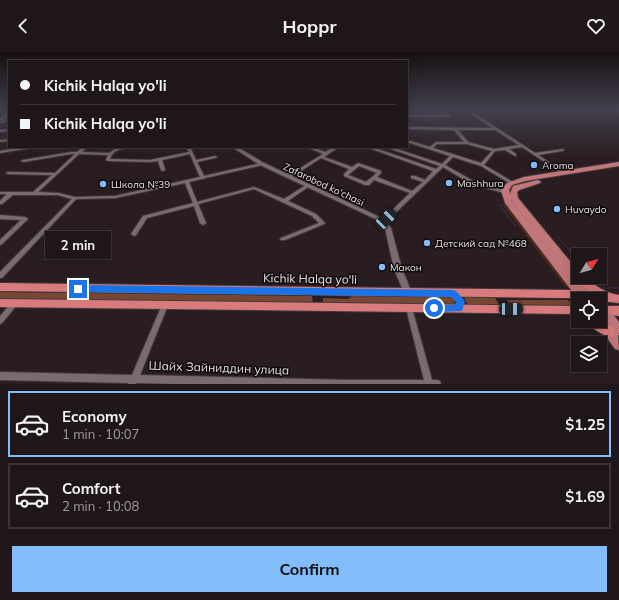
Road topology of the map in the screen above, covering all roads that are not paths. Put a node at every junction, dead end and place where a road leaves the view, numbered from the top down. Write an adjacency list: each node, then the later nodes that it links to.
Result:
1 (491, 124): 4 (street)
2 (408, 128): 3 (street)
3 (455, 128): 4 (street); 6 (street)
4 (496, 128): 7 (street)
5 (408, 142): 17 (street)
6 (467, 143): 17 (street); 19 (street)
7 (523, 146): 18 (street); 26 (street)
8 (25, 148): 21 (street)
9 (84, 148): 22 (street)
10 (118, 148): 24 (street)
11 (188, 148): 23 (street)
12 (236, 148): 34 (street, Zafarobod ko'chasi)
13 (311, 148): 25 (street)
14 (335, 148): 25 (street)
15 (371, 148): 41 (street)
16 (390, 148): 37 (street)
17 (430, 149): 28 (street)
18 (506, 149): 19 (street); 27 (street)
19 (494, 150): 36 (street)
20 (562, 150): 26 (street)
21 (0, 152)
22 (79, 153): 24 (street); 32 (street); 43 (street)
23 (190, 153): 31 (street); 33 (street)
24 (111, 154): 31 (street)
25 (326, 154): 30 (street)
26 (534, 154): 44 (street)
27 (515, 155)
28 (452, 156): 36 (street); 37 (street)
29 (215, 157): 33 (street)
30 (321, 157): 39 (street); 45 (street)
31 (160, 160): 40 (street)
32 (23, 161)
33 (195, 161): 47 (street)
34 (262, 164): 45 (street, Zafarobod ko'chasi); 47 (street)
35 (619, 164): 44 (main road)
36 (482, 165): 51 (street)
37 (442, 166): 41 (street); 53 (street)
38 (619, 168): 44 (main road)
39 (352, 169): 48 (street); 48 (street)
40 (164, 170)
41 (436, 171): 50 (street)
42 (8, 173): 43 (street)
43 (56, 174): 56 (street)
44 (562, 176): 51 (main road); 68 (main road)
45 (288, 177): 52 (street, Zafarobod ko'chasi)
46 (413, 177): 50 (street)
47 (203, 178): 49 (street)
48 (374, 178): 57 (street)
49 (187, 182): 58 (street); 61 (street)
50 (425, 182): 57 (street)
51 (511, 183): 53 (main road)
52 (306, 186): 59 (street); 63 (street, Zafarobod ko'chasi)
53 (504, 192): 73 (main road)
54 (0, 193): 55 (street)
55 (12, 193): 56 (street); 60 (street)
56 (35, 193): 58 (street)
57 (413, 193): 63 (street)
58 (74, 198): 69 (street)
59 (285, 201): 61 (street); 66 (street)
60 (0, 203)
61 (196, 203): 64 (street); 65 (street)
62 (0, 218): 67 (street)
63 (384, 221): 74 (street)
64 (203, 223)
65 (134, 234)
66 (283, 239)
67 (0, 243)
68 (571, 270)
69 (0, 276)
70 (585, 284): 78 (highway)
71 (0, 287): 72 (highway, Kichik Halqa yo'li)
72 (320, 292): 74 (highway, Kichik Halqa yo'li); 82 (highway)
73 (583, 292)
74 (408, 293): 75 (highway, Kichik Halqa yo'li)
75 (453, 293): 76 (highway, Kichik Halqa yo'li); 84 (highway)
76 (571, 295)
77 (607, 299): 78 (highway, Kichik Halqa yo'li)
78 (617, 299)
79 (0, 303): 80 (highway)
80 (15, 303): 81 (highway); 91 (street)
81 (164, 305): 82 (highway); 96 (street)
82 (320, 306): 83 (highway)
83 (409, 308): 84 (highway); 98 (street)
84 (459, 308): 85 (highway)
85 (561, 310): 86 (highway); 89 (highway)
86 (571, 310)
87 (607, 311): 88 (highway)
88 (619, 311)
89 (571, 313)
90 (607, 319): 93 (main road)
91 (0, 321)
92 (619, 321): 93 (main road)
93 (616, 330): 94 (main road)
94 (619, 345)
95 (0, 376): 96 (street, Шайх Зайниддин улица)
96 (133, 381): 97 (street, Шайх Зайниддин улица)
97 (348, 384): 98 (street, Шайх Зайниддин улица)
98 (429, 384): 99 (street, Шайх Зайниддин улица)
99 (436, 384)

